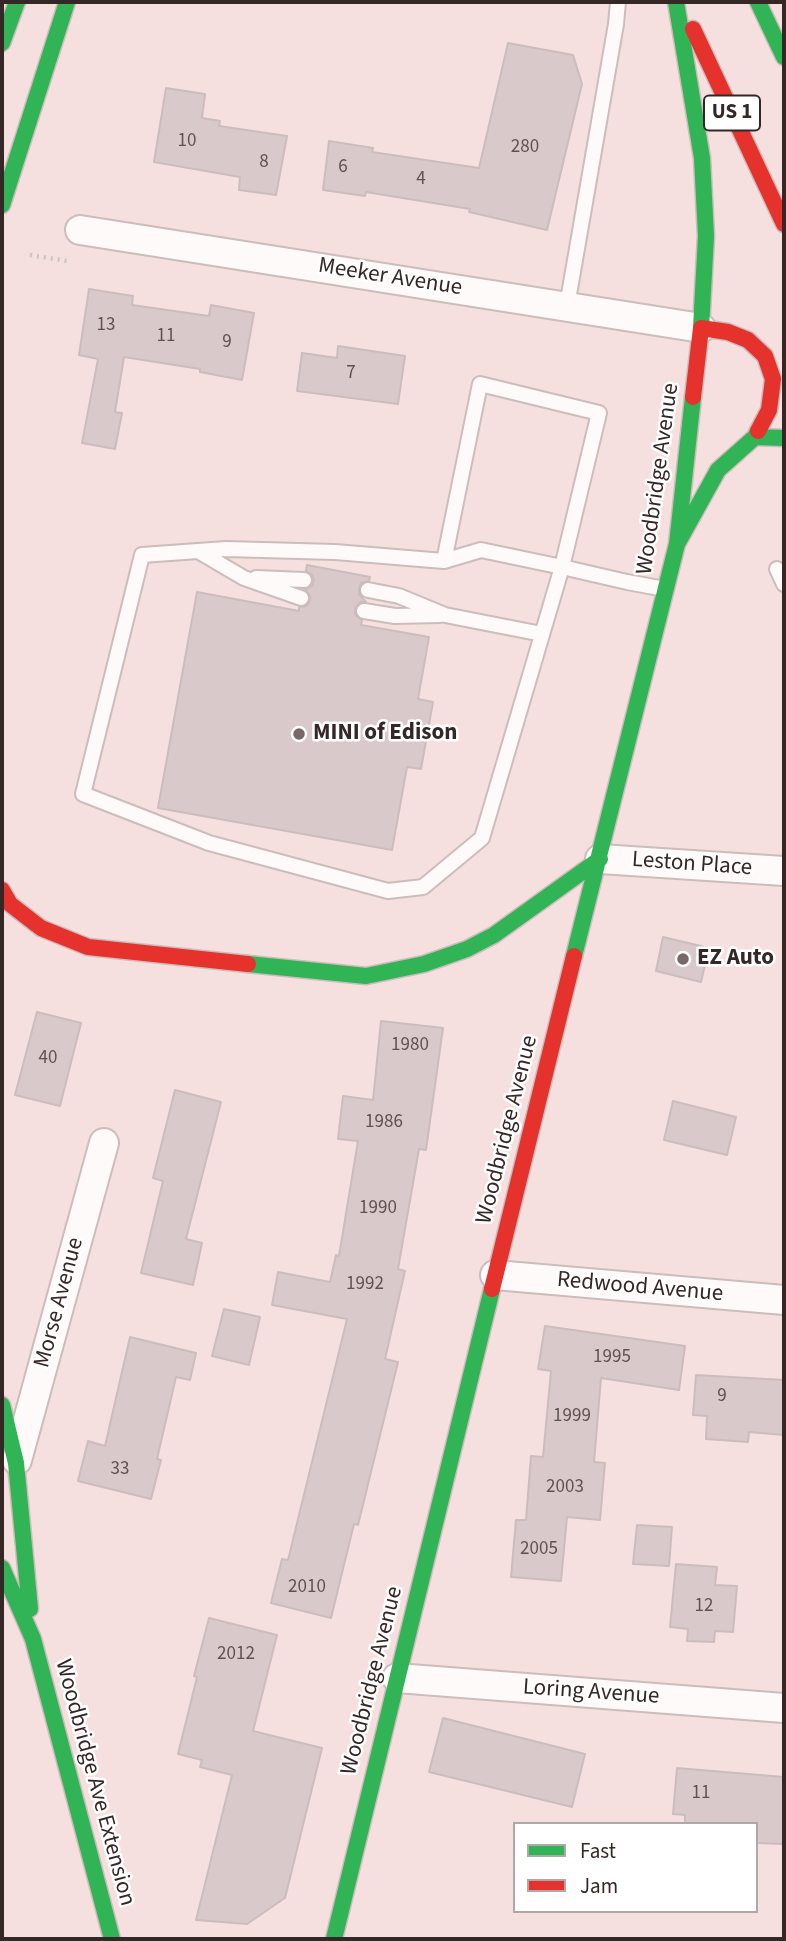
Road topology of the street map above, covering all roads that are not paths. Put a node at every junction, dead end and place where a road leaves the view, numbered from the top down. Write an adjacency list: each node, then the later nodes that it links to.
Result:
1 (17, 2): 6 (main road)
2 (67, 2): 8 (main road)
3 (618, 2): 11 (lane)
4 (678, 2): 9 (main road, US 1); 12 (main road, Woodbridge Avenue)
5 (758, 2): 7 (main road)
6 (2, 43)
7 (784, 57)
8 (2, 205)
9 (784, 224)
10 (79, 230): 11 (street, Meeker Avenue)
11 (567, 306): 12 (street, Meeker Avenue)
12 (701, 328): 13 (main road); 15 (main road, Woodbridge Avenue)
13 (755, 437): 14 (main road); 15 (main road)
14 (784, 438)
15 (677, 544): 24 (main road, Woodbridge Avenue)
16 (198, 551): 17 (lane); 20 (lane); 28 (lane)
17 (444, 561): 18 (lane); 18 (lane)
18 (562, 567): 24 (lane); 28 (lane)
19 (777, 569): 22 (lane)
20 (244, 578): 21 (lane); 25 (lane)
21 (304, 580)
22 (784, 584)
23 (368, 590): 27 (lane)
24 (666, 590): 29 (main road, Woodbridge Avenue)
25 (301, 598)
26 (364, 611): 27 (lane)
27 (445, 615): 28 (lane)
28 (542, 634)
29 (600, 859): 30 (street, Leston Place); 31 (main road); 33 (main road, Woodbridge Avenue)
30 (784, 871)
31 (2, 890)
32 (104, 1143): 36 (street, Morse Avenue)
33 (495, 1275): 34 (street, Redwood Avenue); 39 (main road, Woodbridge Avenue)
34 (784, 1300)
35 (2, 1405): 36 (main road, Woodbridge Ave Extension)
36 (16, 1463): 38 (main road, Woodbridge Ave Extension)
37 (2, 1568): 38 (main road, Woodbridge Ave Extension)
38 (33, 1639): 41 (main road, Woodbridge Ave Extension)
39 (397, 1678): 40 (street, Loring Avenue); 42 (main road, Woodbridge Avenue)
40 (784, 1708)
41 (112, 1939)
42 (334, 1939)

